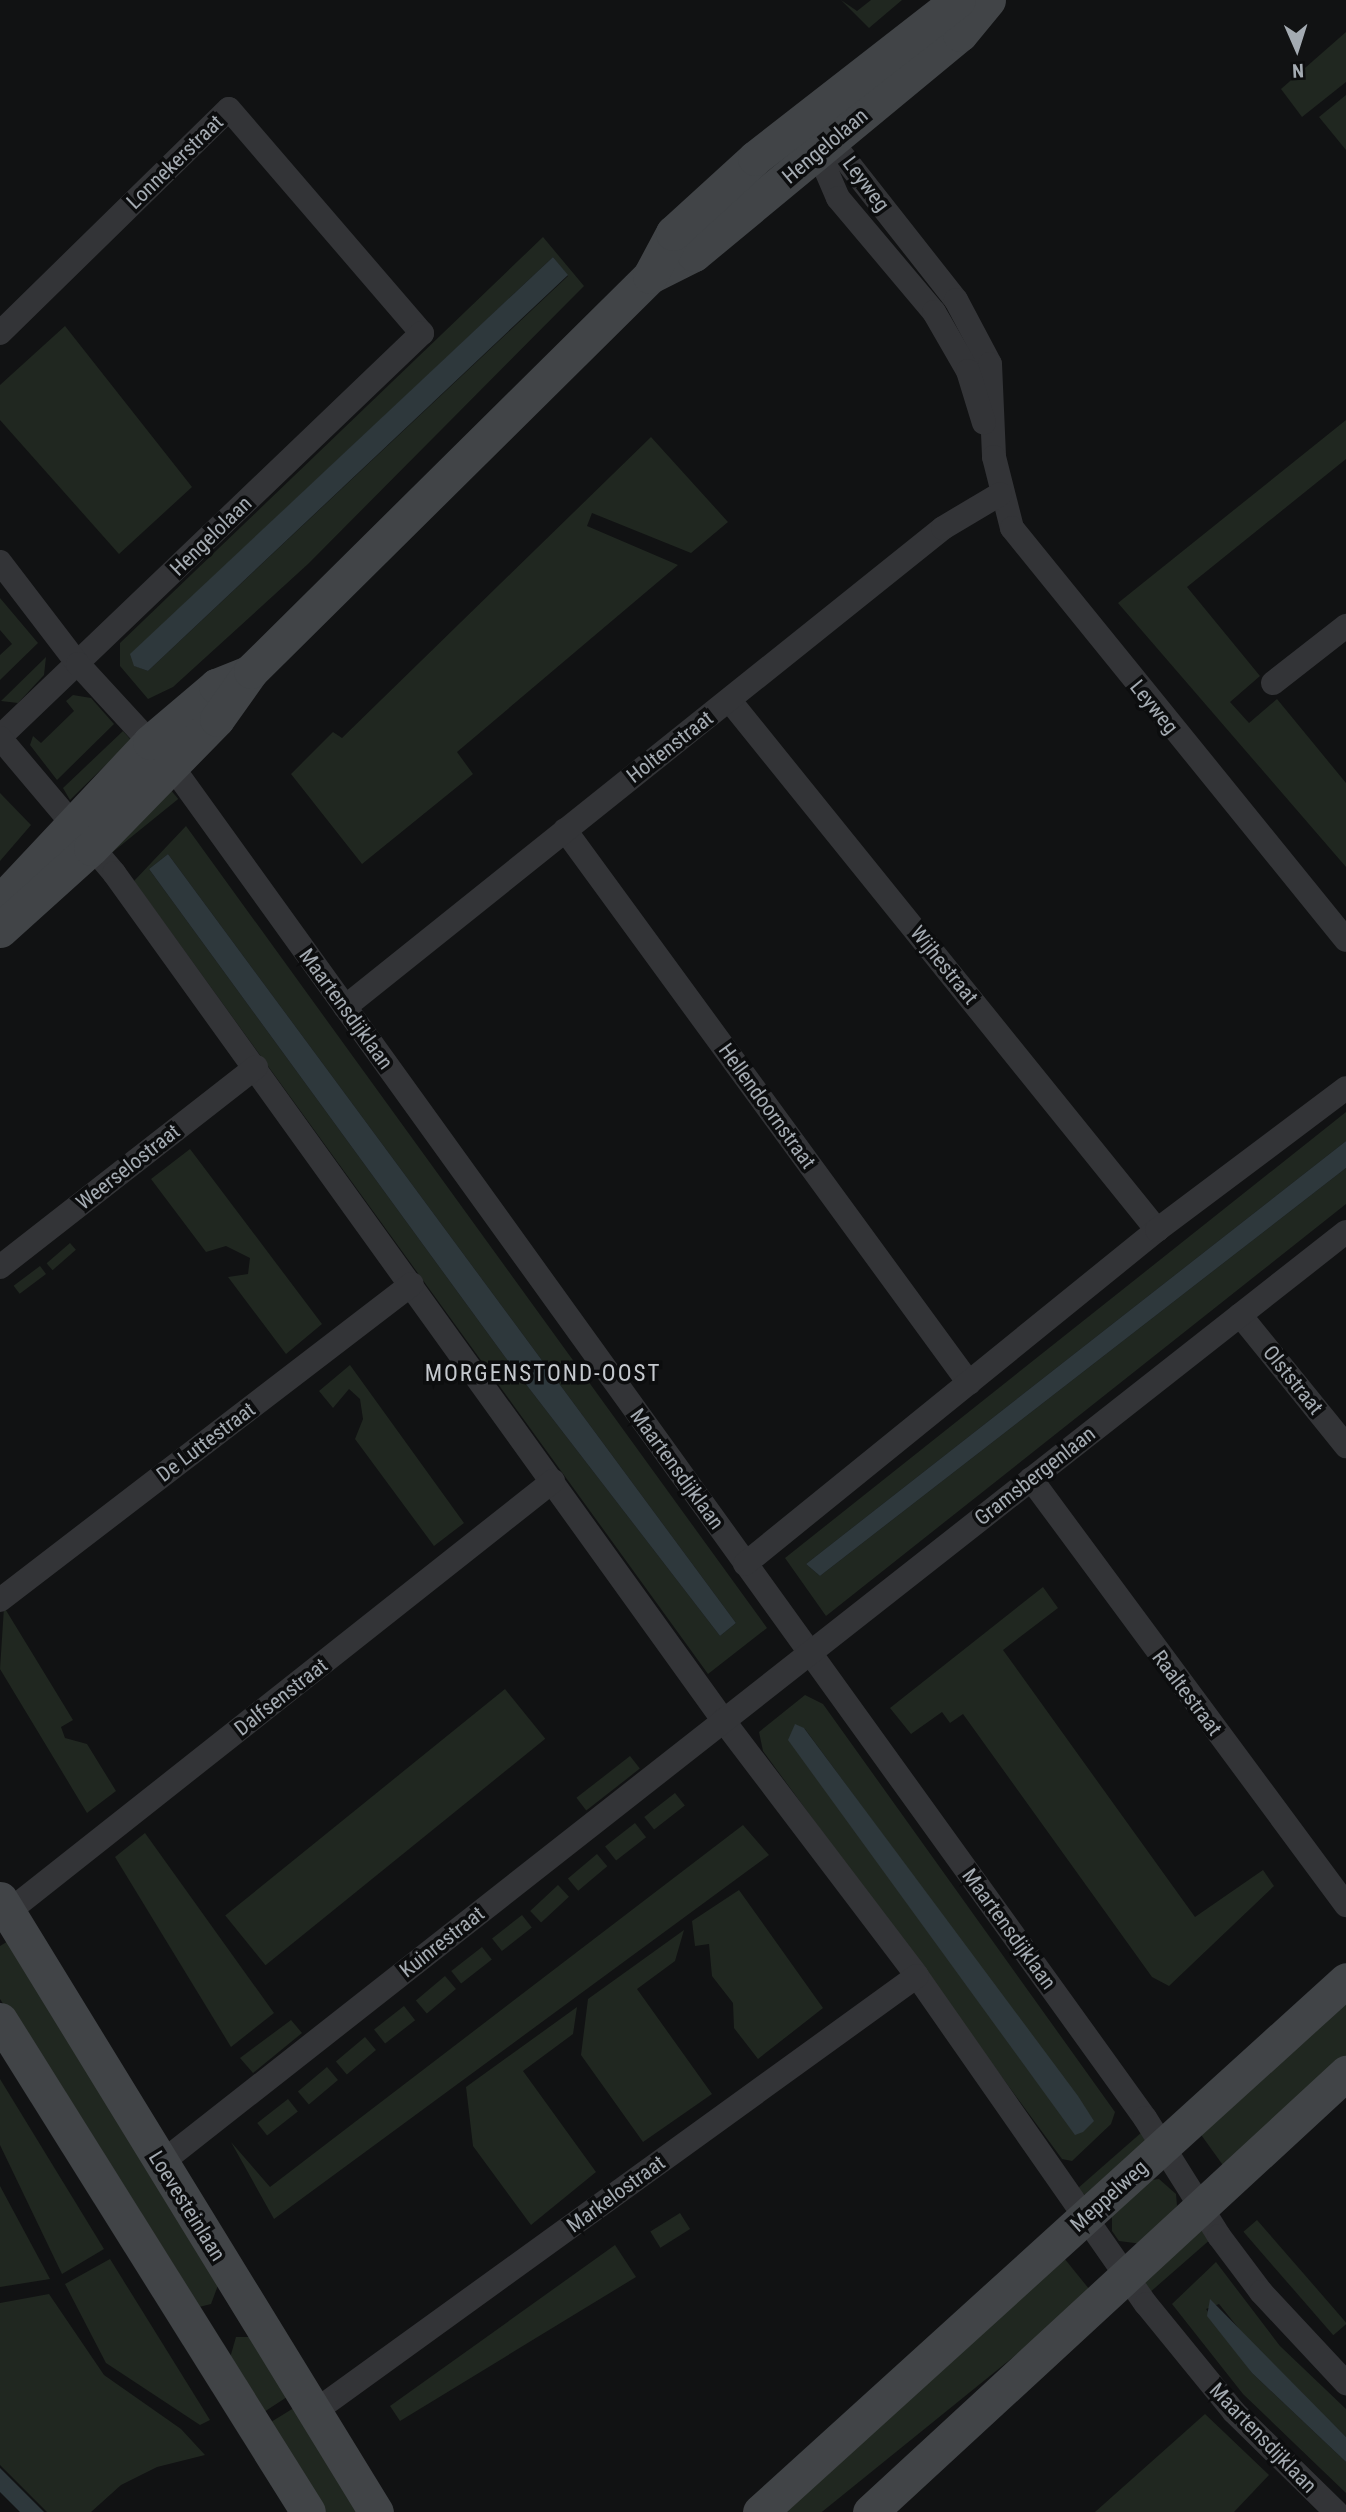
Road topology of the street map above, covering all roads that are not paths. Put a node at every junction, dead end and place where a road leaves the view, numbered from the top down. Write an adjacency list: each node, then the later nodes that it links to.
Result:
1 (958, 0): 3 (main road, Hengelolaan)
2 (988, 0): 3 (main road, Hengelolaan)
3 (819, 137): 6 (street, Leyweg); 13 (main road, Hengelolaan)
4 (0, 333): 5 (street, Lonnekerstraat)
5 (422, 333): 9 (street, Hengelolaan)
6 (1000, 494): 11 (street, Holtenstraat); 18 (street, Leyweg)
7 (0, 562): 9 (street, Maartensdijklaan)
8 (1346, 626): 10 (street)
9 (78, 664): 12 (street, Hengelolaan); 13 (street, Maartensdijklaan)
10 (1273, 683)
11 (730, 701): 14 (street, Holtenstraat); 22 (street, Wijhestraat)
12 (0, 738): 15 (street, Maartensdijklaan)
13 (161, 753): 15 (main road, Hengelolaan); 19 (street, Maartensdijklaan)
14 (565, 830): 19 (street, Holtenstraat); 27 (street, Hellendoornstraat)
15 (81, 836): 16 (main road, Hengelolaan); 17 (main road, Hengelolaan); 20 (street, Maartensdijklaan)
16 (0, 902)
17 (0, 930)
18 (1346, 940)
19 (345, 1007): 31 (street, Maartensdijklaan)
20 (256, 1067): 24 (street, Weerselostraat); 25 (street, Maartensdijklaan)
21 (1346, 1088): 22 (street)
22 (1157, 1230): 27 (street)
23 (1346, 1232): 26 (street, Gramsbergenlaan)
24 (0, 1267)
25 (412, 1284): 30 (street, Maartensdijklaan); 32 (street, De Luttestraat)
26 (1240, 1315): 28 (street, Olststraat); 29 (street, Gramsbergenlaan)
27 (969, 1383): 31 (street)
28 (1346, 1446)
29 (1031, 1479): 33 (street, Gramsbergenlaan); 35 (street, Raaltestraat)
30 (553, 1481): 34 (street, Maartensdijklaan); 36 (street, Dalfsenstraat)
31 (745, 1564): 33 (street, Maartensdijklaan)
32 (0, 1600)
33 (809, 1653): 34 (street, Gramsbergenlaan); 41 (street, Maartensdijklaan)
34 (723, 1720): 37 (street, Maartensdijklaan); 42 (street, Kuinrestraat)
35 (1346, 1905)
36 (4, 1906): 42 (main road, Loevesteinlaan)
37 (917, 1976): 44 (street, Maartensdijklaan); 47 (street, Markelostraat)
38 (1346, 1980): 41 (main road, Meppelweg)
39 (0, 2020): 49 (main road)
40 (1346, 2073): 43 (main road)
41 (1165, 2145): 43 (street, Maartensdijklaan); 44 (main road, Meppelweg)
42 (160, 2163): 47 (main road, Loevesteinlaan)
43 (1202, 2206): 45 (main road); 46 (street, Maartensdijklaan)
44 (1086, 2216): 45 (street, Maartensdijklaan); 51 (main road, Meppelweg)
45 (1129, 2276): 48 (main road); 52 (street, Maartensdijklaan)
46 (1346, 2383)
47 (314, 2412): 50 (main road, Loevesteinlaan)
48 (888, 2505)
49 (308, 2512)
50 (376, 2512)
51 (760, 2512)
52 (1336, 2512)

